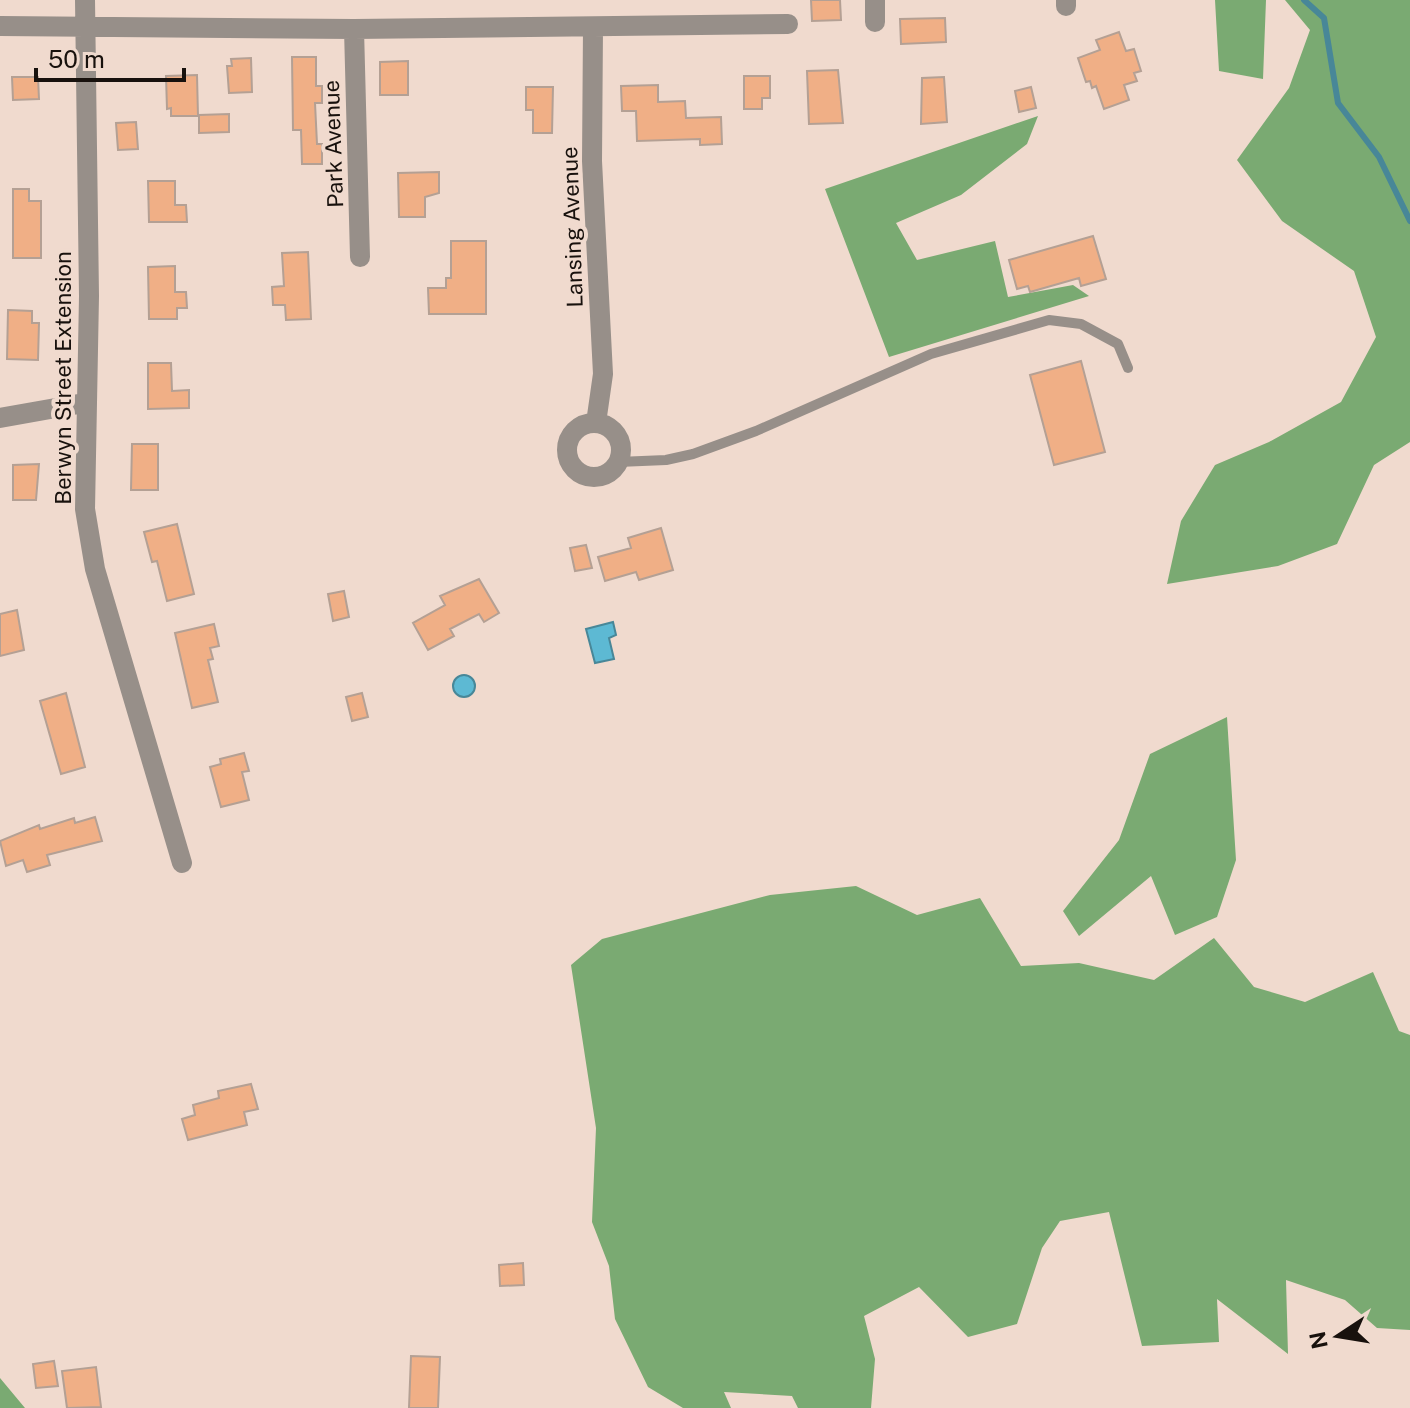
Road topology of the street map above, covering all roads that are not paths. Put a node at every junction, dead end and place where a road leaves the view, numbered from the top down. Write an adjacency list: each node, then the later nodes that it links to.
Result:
1 (85, 0): 5 (street, Berwyn Street Extension)
2 (875, 0): 3 (street)
3 (875, 22)
4 (788, 24): 7 (street)
5 (85, 25): 6 (street); 8 (street); 11 (street, Berwyn Street Extension)
6 (0, 26)
7 (593, 28): 8 (street); 13 (street, Lansing Avenue)
8 (354, 29): 9 (street, Park Avenue)
9 (360, 257)
10 (1128, 368): 14 (lane)
11 (84, 403): 12 (street); 15 (street, Berwyn Street Extension)
12 (0, 418)
13 (596, 423): 14 (street); 14 (street)
14 (618, 462)
15 (182, 863)

